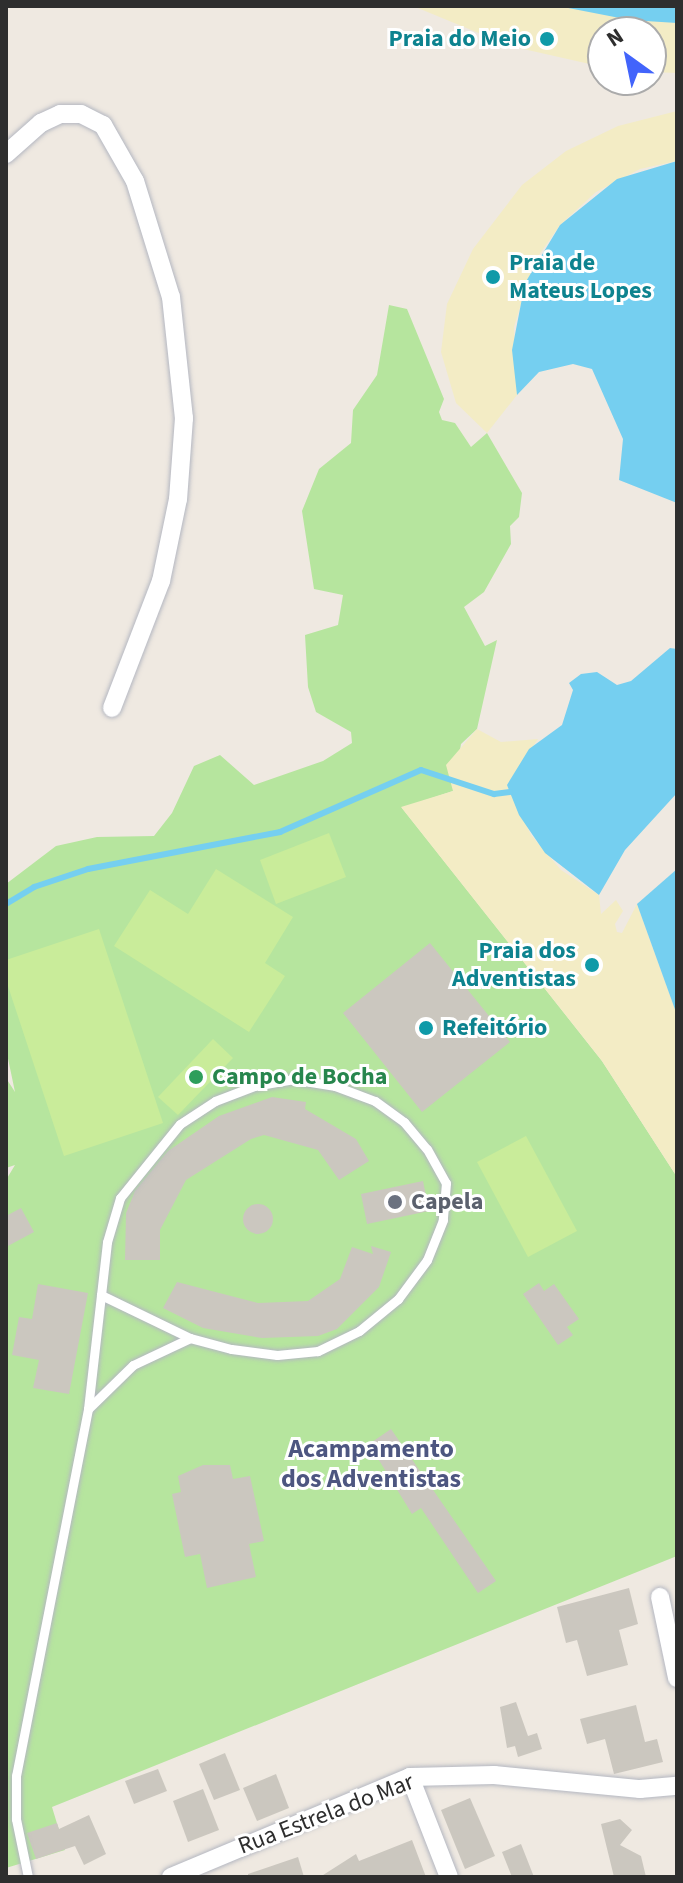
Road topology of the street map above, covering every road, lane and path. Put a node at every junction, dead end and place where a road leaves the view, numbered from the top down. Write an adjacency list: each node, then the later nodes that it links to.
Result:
1 (6, 154): 2 (street)
2 (112, 708)
3 (101, 1295): 4 (lane); 4 (lane); 5 (lane)
4 (190, 1338): 5 (lane)
5 (88, 1409): 10 (lane)
6 (660, 1597): 7 (street)
7 (677, 1678)
8 (410, 1777): 9 (street, Rua Estrela do Mar); 11 (street, Rua Estrela do Mar); 12 (street)
9 (677, 1786)
10 (28, 1877)
11 (171, 1877)
12 (449, 1877)

